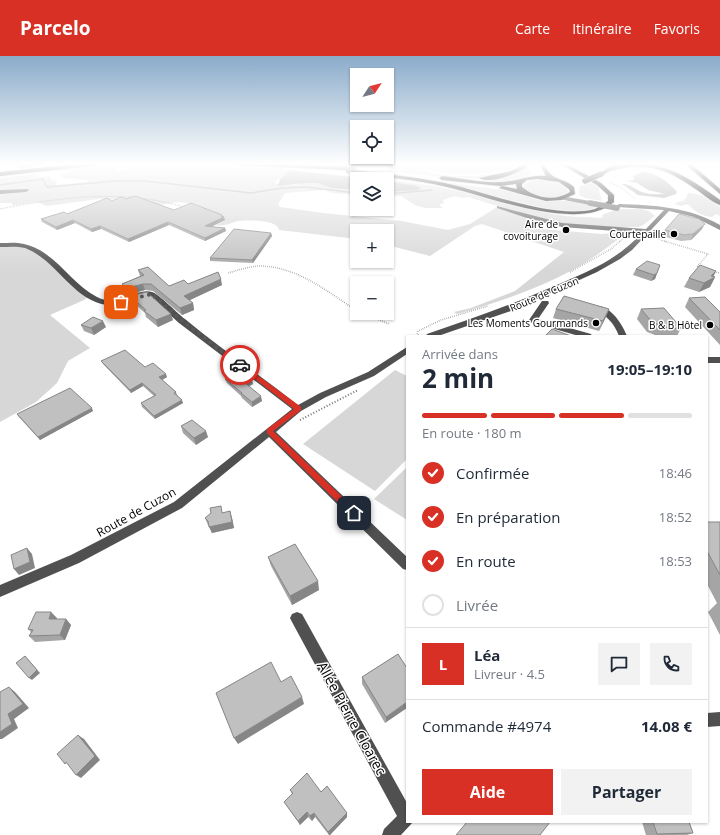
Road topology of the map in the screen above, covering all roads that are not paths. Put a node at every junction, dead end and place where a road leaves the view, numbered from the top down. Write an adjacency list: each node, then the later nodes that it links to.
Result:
1 (504, 199): 4 (main road)
2 (569, 199): 5 (street)
3 (586, 199): 5 (street)
4 (611, 199)
5 (591, 203): 7 (street, bridge)
6 (499, 207): 9 (street)
7 (668, 208): 8 (street); 9 (street, Route de Cuzon)
8 (720, 228)
9 (649, 234): 13 (street, Route de Cuzon)
10 (0, 245): 19 (street)
11 (545, 303): 14 (street)
12 (586, 305): 15 (street)
13 (433, 335)
14 (585, 335)
15 (623, 335)
16 (406, 351): 19 (street, Route de Cuzon)
17 (708, 360): 18 (street)
18 (720, 360)
19 (298, 408): 20 (street, Route de Cuzon)
20 (269, 431): 21 (street); 22 (street, Route de Cuzon)
21 (406, 564)
22 (0, 591)
23 (297, 618): 26 (street, Allée Pierre Cloarec)
24 (720, 719): 25 (street)
25 (708, 720)
26 (406, 815)
27 (406, 818): 28 (street)
28 (390, 835)

